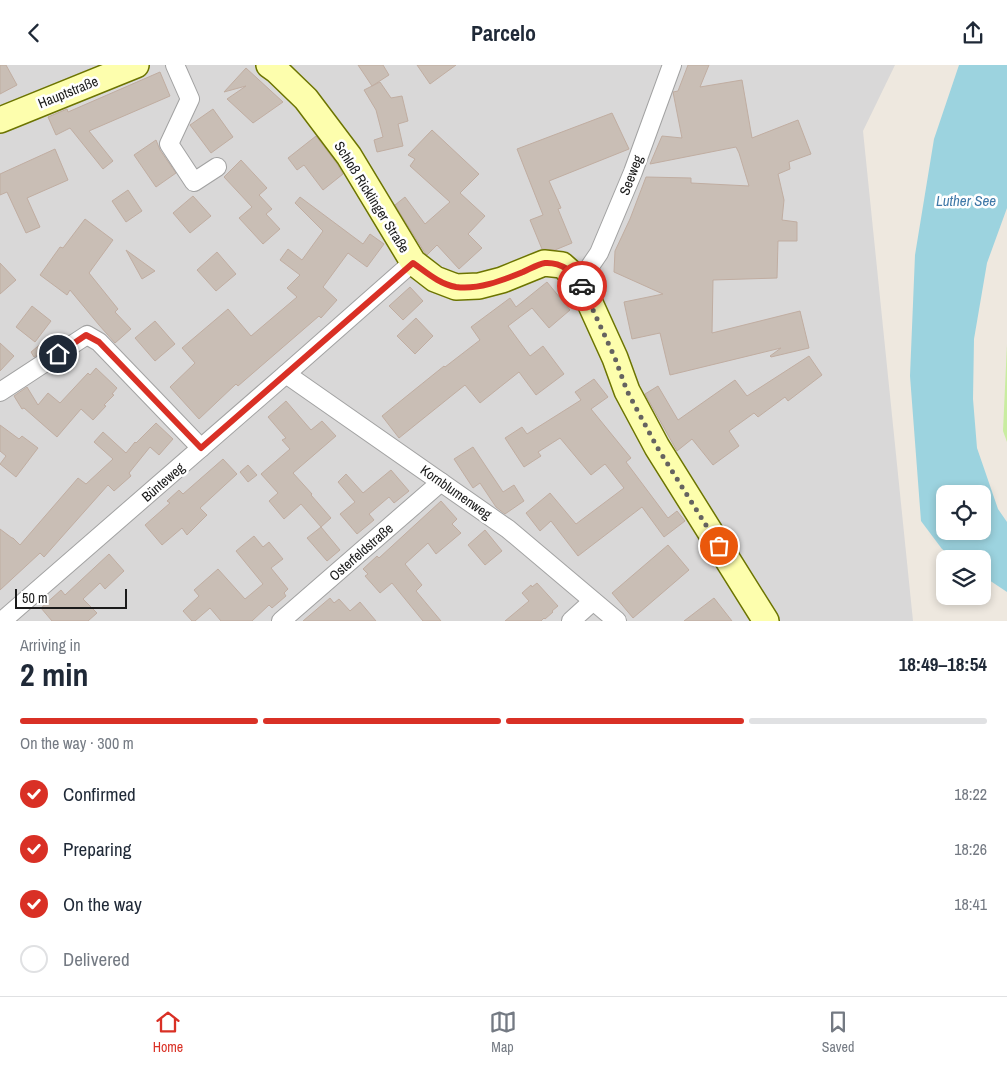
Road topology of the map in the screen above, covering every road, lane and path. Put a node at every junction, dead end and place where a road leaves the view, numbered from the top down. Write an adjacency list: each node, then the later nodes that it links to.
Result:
1 (136, 65): 5 (street, Hauptstraße)
2 (175, 65): 6 (street)
3 (269, 65): 7 (street, Schloß Ricklinger Straße)
4 (672, 65): 8 (street, Seeweg)
5 (0, 120)
6 (217, 167)
7 (413, 263): 8 (street, Schloß Ricklinger Straße); 9 (street, Bünteweg)
8 (580, 281): 18 (street, Schloß Ricklinger Straße)
9 (286, 374): 11 (street, Bünteweg); 12 (street, Kornblumenweg)
10 (0, 392): 11 (street)
11 (201, 448): 14 (street, Bünteweg)
12 (441, 482): 13 (street, Kornblumenweg); 15 (street, Osterfeldstraße)
13 (593, 601): 16 (street); 17 (street, Kornblumenweg)
14 (2, 621)
15 (281, 621)
16 (571, 621)
17 (617, 621)
18 (766, 621)

